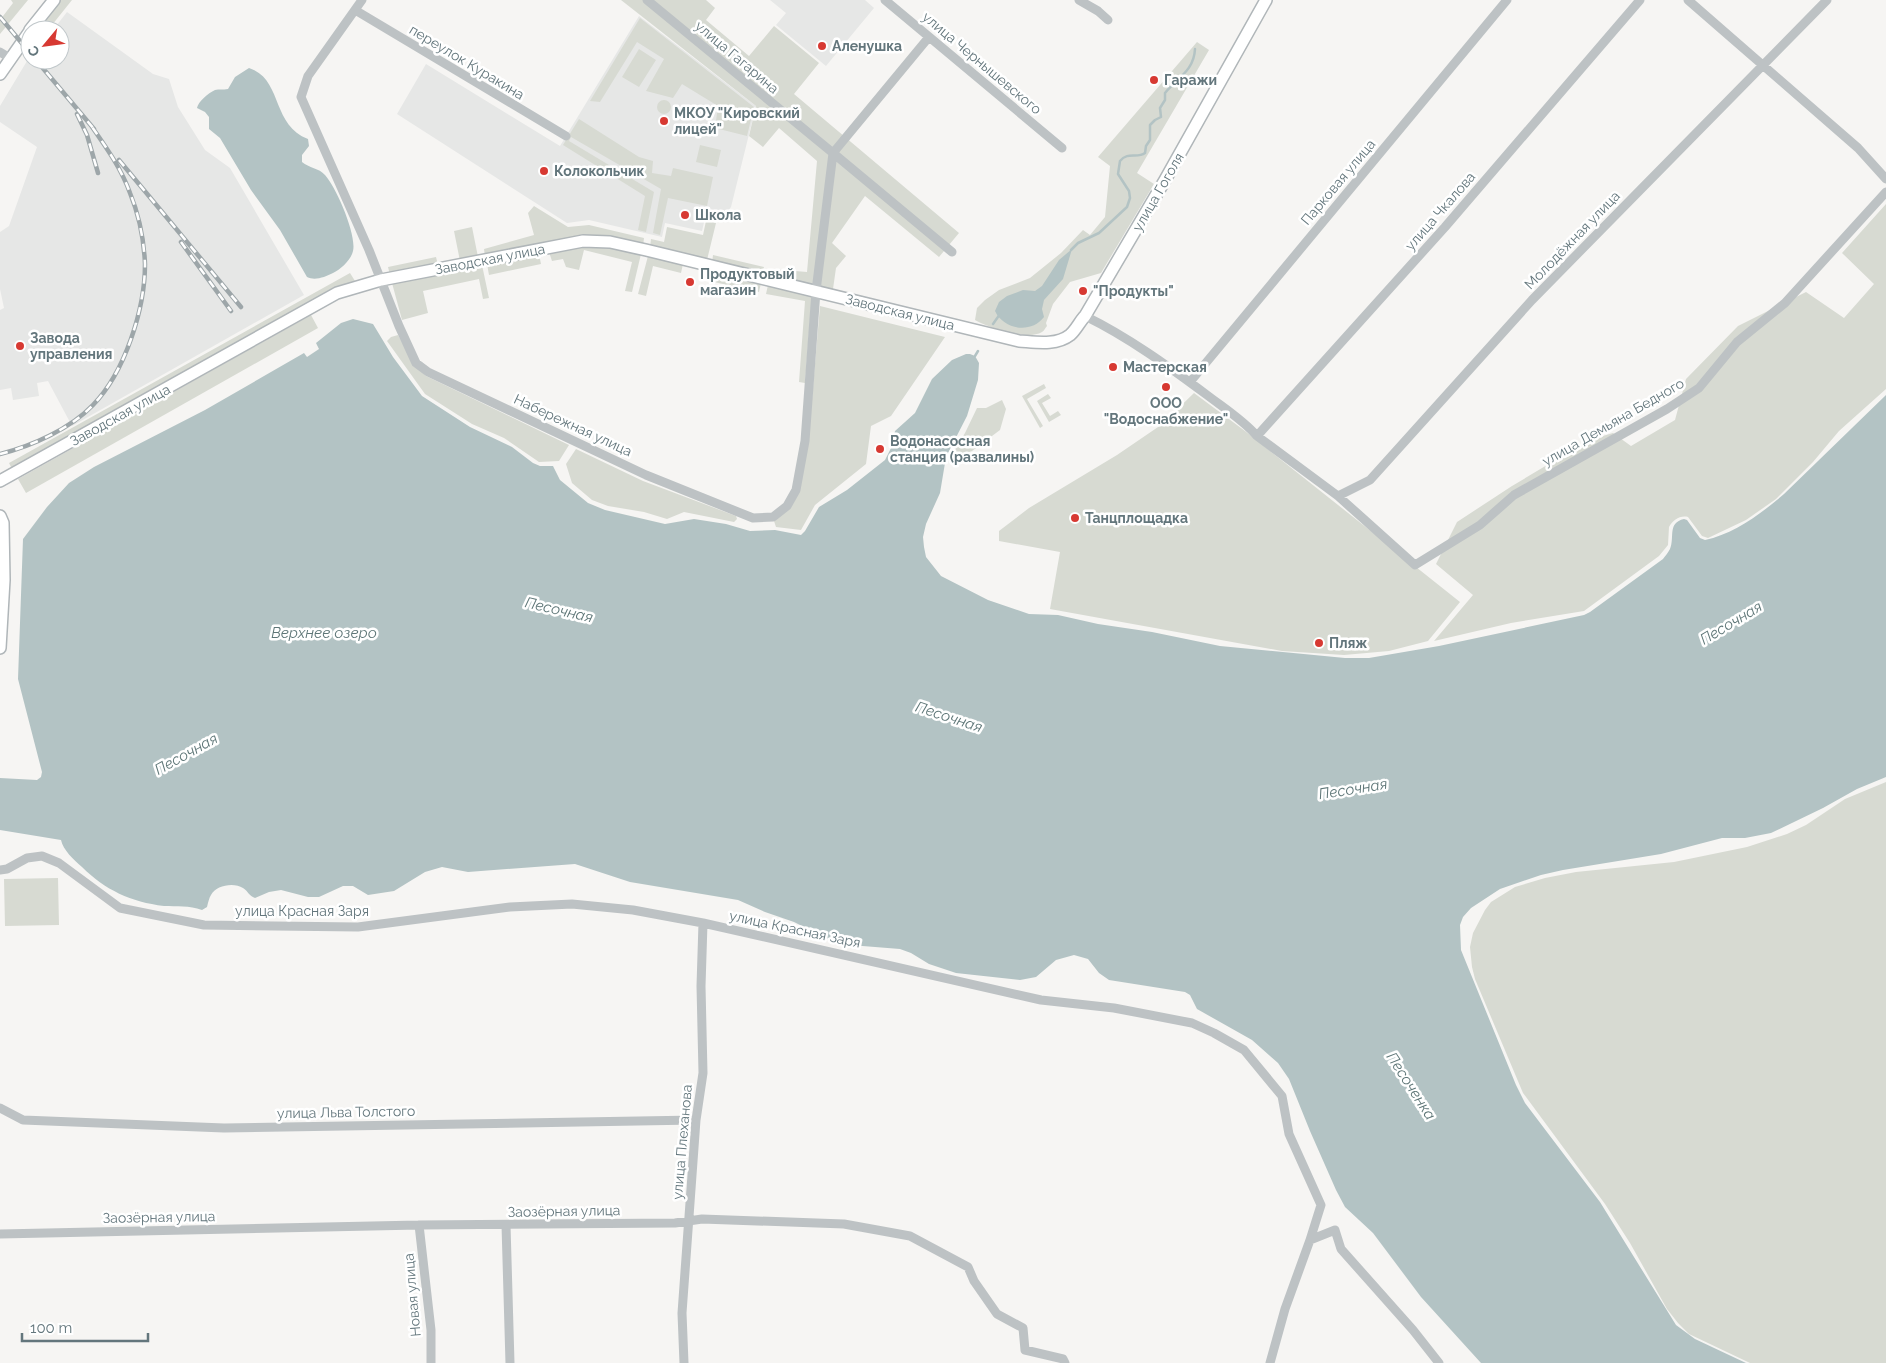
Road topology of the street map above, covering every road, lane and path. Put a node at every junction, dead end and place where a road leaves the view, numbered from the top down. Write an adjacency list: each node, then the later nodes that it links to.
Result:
1 (54, 0): 12 (main road)
2 (362, 0): 11 (street)
3 (647, 0): 21 (street, улица Гагарина)
4 (884, 0): 14 (street, улица Чернышевского)
5 (1079, 0): 13 (street)
6 (1266, 0): 27 (main road, улица Гоголя)
7 (1507, 0): 29 (street, Парковая улица)
8 (1640, 0): 30 (street, улица Чкалова)
9 (1688, 0): 17 (street)
10 (1827, 0): 17 (street, Молодёжная улица)
11 (355, 10): 19 (street, переулок Куракина); 25 (street, Набережная улица)
12 (38, 20)
13 (1108, 20)
14 (929, 37): 20 (street, улица Чернышевского); 21 (street)
15 (20, 40): 16 (main road)
16 (5, 55): 18 (main road)
17 (1763, 64): 22 (street); 32 (street, Молодёжная улица)
18 (0, 74)
19 (566, 136)
20 (1062, 148)
21 (833, 153): 24 (street, улица Гагарина); 26 (street)
22 (1886, 179)
23 (1886, 192): 32 (street, улица Демьяна Бедного)
24 (952, 252)
25 (381, 280): 26 (main road, Заводская улица); 26 (street, Набережная улица); 31 (main road, Заводская улица)
26 (816, 291): 28 (main road, Заводская улица)
27 (1085, 316): 28 (main road, улица Гоголя); 29 (street)
28 (1019, 341)
29 (1190, 382): 30 (street)
30 (1257, 436): 32 (street)
31 (0, 481)
32 (1338, 496)
33 (0, 516): 34 (main road)
34 (0, 648)
35 (0, 870): 36 (street, улица Красная Заря)
36 (703, 923): 38 (street, улица Плеханова); 43 (street, улица Красная Заря)
37 (0, 1108): 38 (street, улица Льва Толстого)
38 (696, 1120): 39 (street, улица Плеханова)
39 (689, 1222): 41 (street, Заозёрная улица); 46 (street, улица Плеханова); 47 (street, Заозёрная улица)
40 (419, 1225): 41 (street, Заозёрная улица); 42 (street, Заозёрная улица); 44 (street, Новая улица)
41 (506, 1225): 45 (street)
42 (0, 1234)
43 (1310, 1240): 48 (street, улица Красная Заря); 49 (street)
44 (431, 1363)
45 (510, 1363)
46 (684, 1363)
47 (1065, 1363)
48 (1270, 1363)
49 (1439, 1363)

